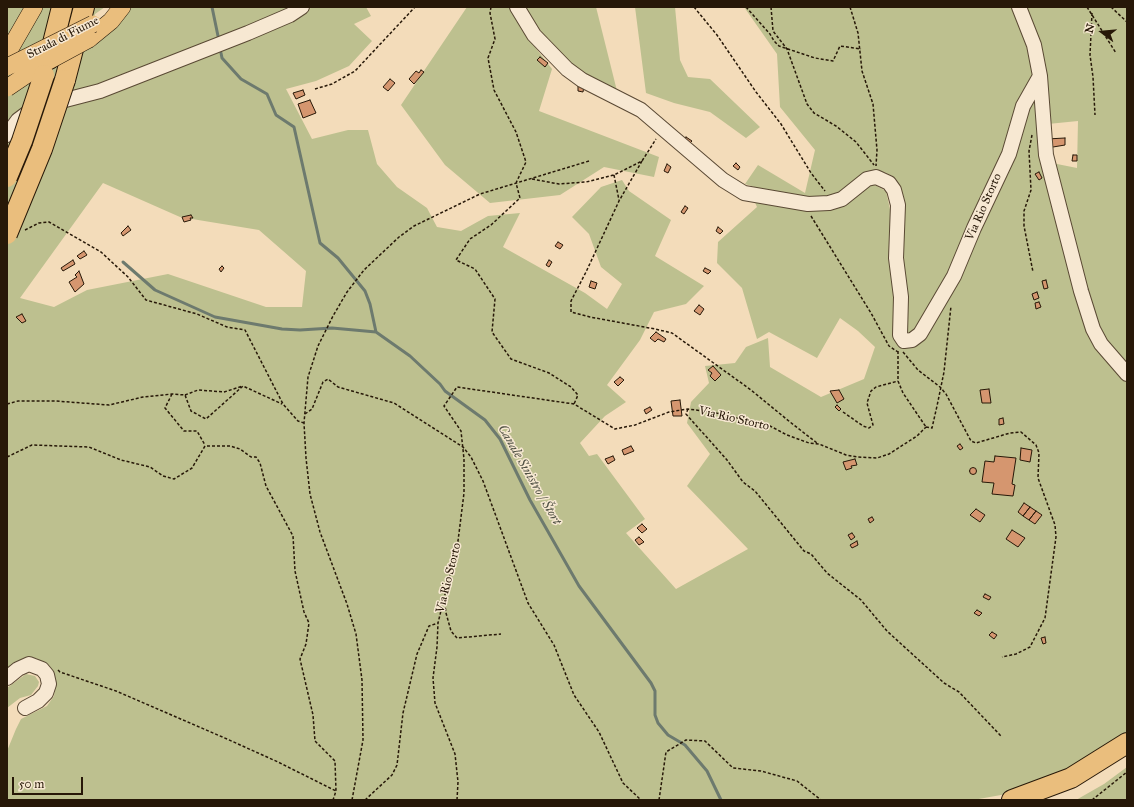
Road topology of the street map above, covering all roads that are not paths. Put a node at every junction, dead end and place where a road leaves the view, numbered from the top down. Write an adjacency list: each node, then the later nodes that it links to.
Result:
1 (34, 7): 9 (main road)
2 (62, 7): 14 (highway, bridge)
3 (117, 7): 8 (main road, Strada di Fiume)
4 (122, 7): 8 (main road)
5 (302, 7): 13 (street)
6 (517, 7): 11 (street, Via Rio Storto)
7 (1019, 7): 11 (street)
8 (88, 23): 10 (main road, Strada di Fiume, bridge); 12 (main road, bridge); 15 (highway, bridge)
9 (7, 54)
10 (7, 67)
11 (1040, 76): 16 (street)
12 (7, 88)
13 (7, 135)
14 (7, 177)
15 (14, 233)
16 (1127, 374)
17 (7, 678): 18 (street)
18 (26, 708)
19 (1127, 743): 21 (highway)
20 (1127, 759): 22 (highway)
21 (1012, 800)
22 (1048, 800)

